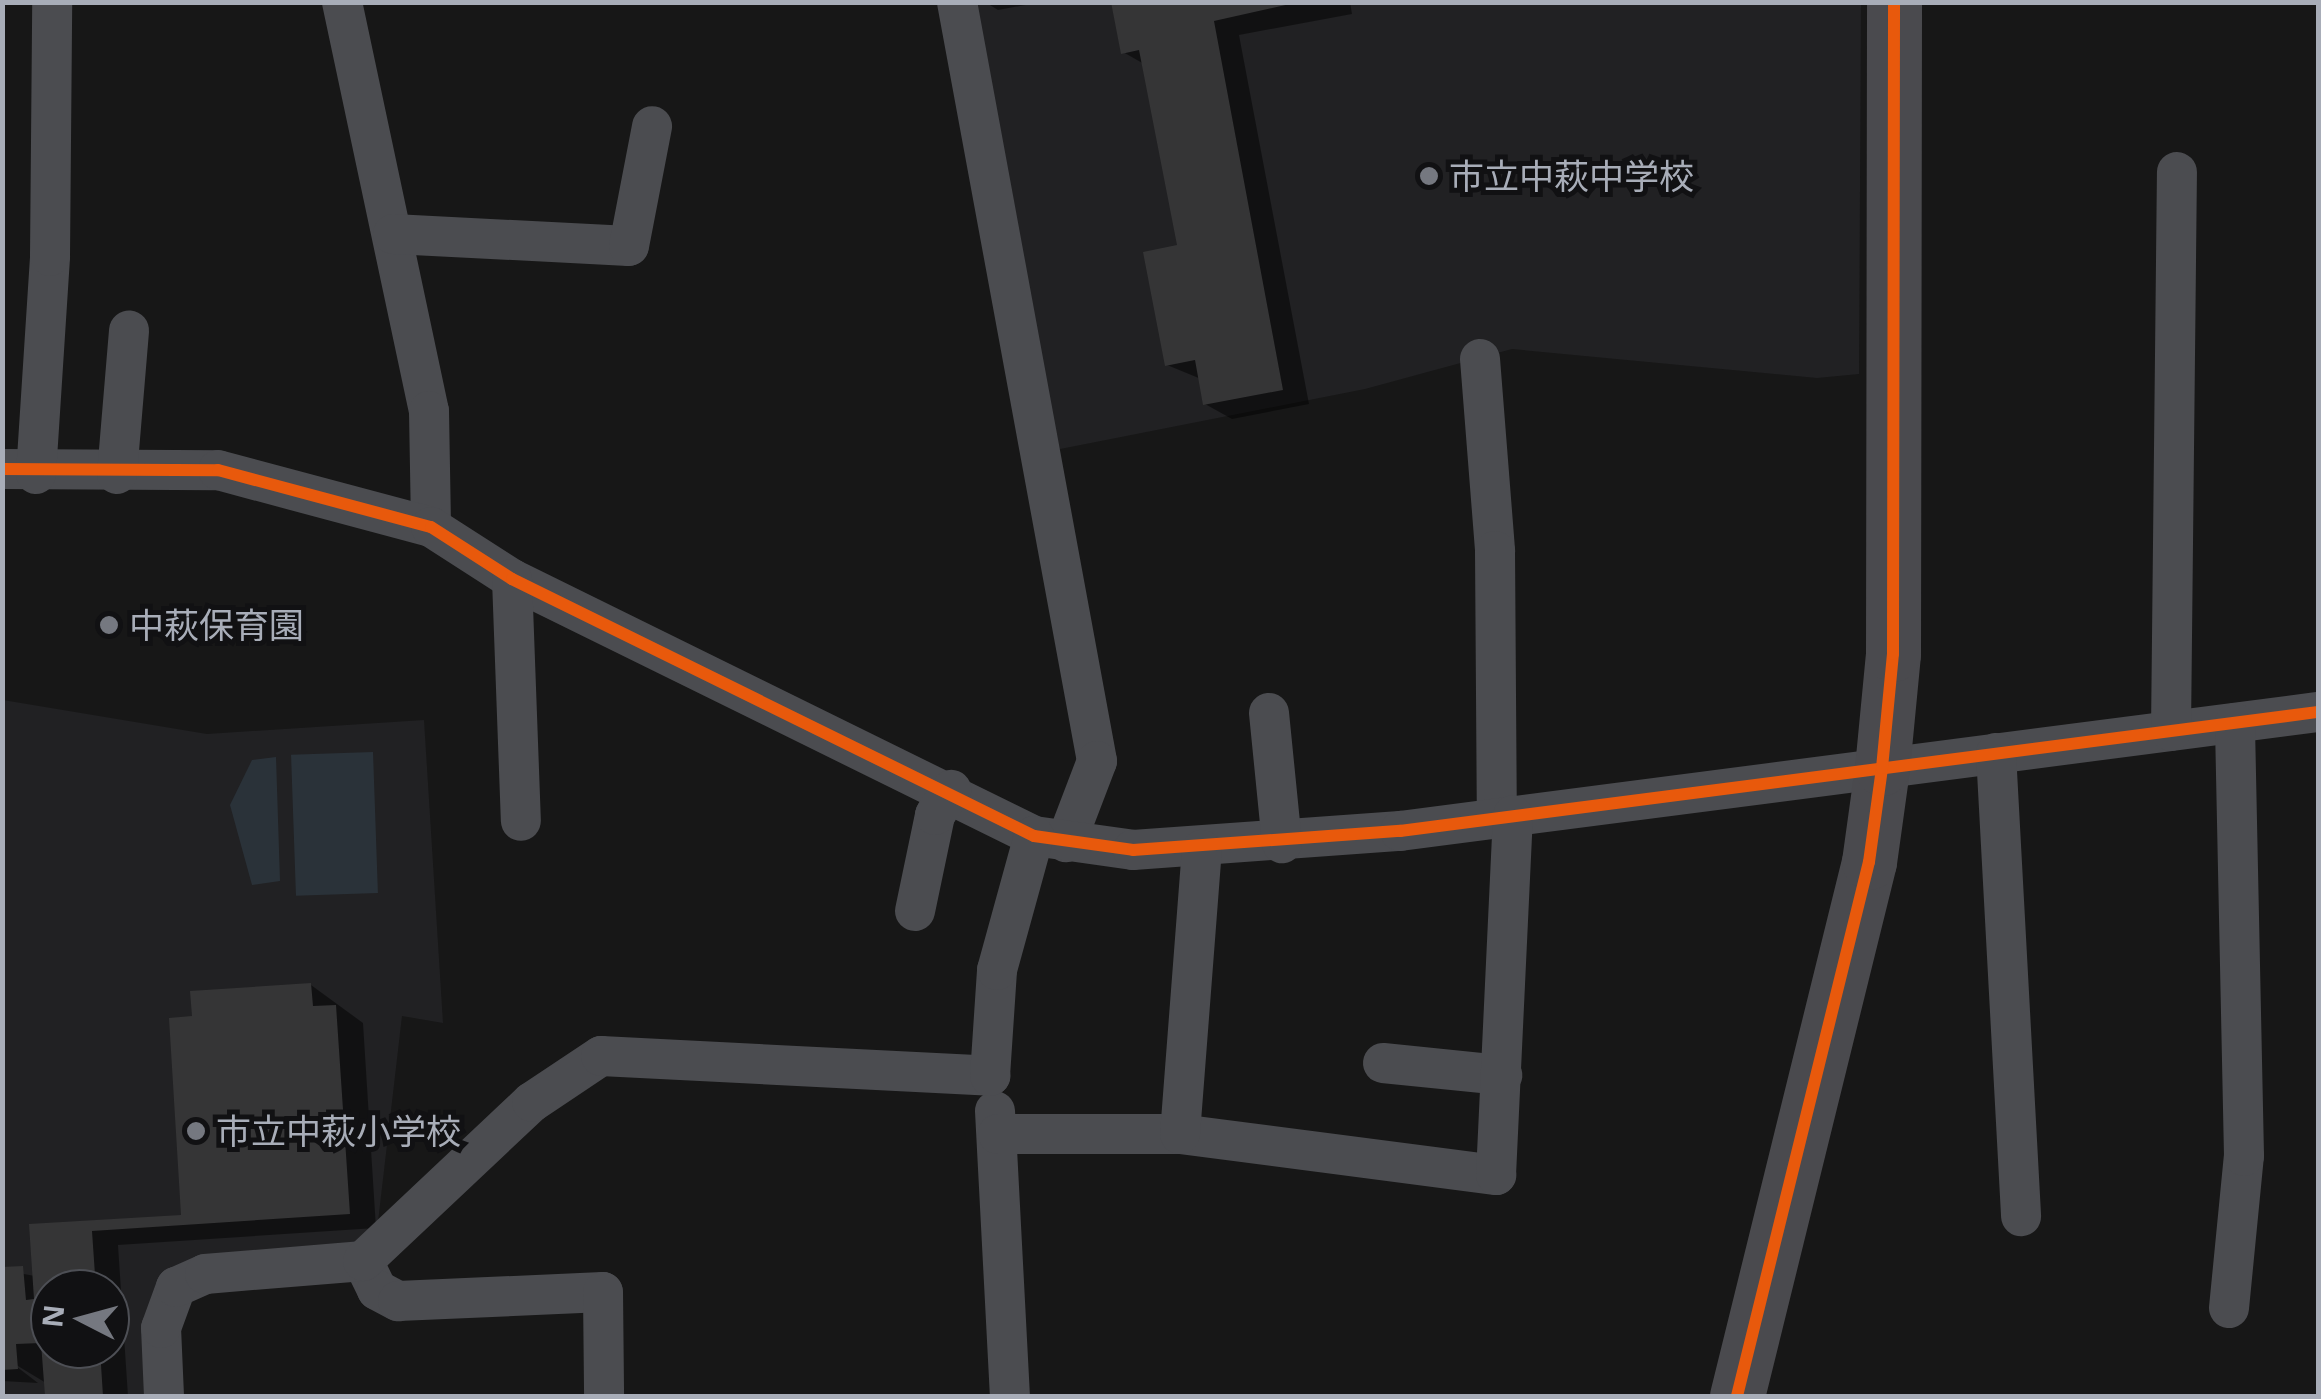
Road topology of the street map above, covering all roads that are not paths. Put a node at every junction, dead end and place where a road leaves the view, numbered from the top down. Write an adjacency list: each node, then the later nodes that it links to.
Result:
1 (52, 2): 10 (street)
2 (342, 2): 7 (street)
3 (957, 2): 23 (street)
4 (1894, 2): 19 (street)
5 (652, 126): 7 (street)
6 (2177, 172): 17 (street)
7 (393, 234): 12 (street)
8 (129, 330): 11 (street)
9 (1480, 359): 21 (street)
10 (19, 471): 11 (street)
11 (117, 474): 12 (street)
12 (431, 527): 13 (street)
13 (512, 579): 20 (street); 22 (street)
14 (2318, 712): 16 (street)
15 (1268, 713): 24 (street)
16 (2236, 722): 17 (street); 34 (street)
17 (2171, 731): 18 (street)
18 (1996, 753): 19 (street); 32 (street)
19 (1882, 768): 21 (street); 38 (street)
20 (951, 790): 23 (street); 26 (street)
21 (1505, 816): 24 (street); 28 (street)
22 (520, 821)
23 (1050, 839): 25 (street); 29 (street)
24 (1282, 843): 25 (street)
25 (1202, 850): 31 (street)
26 (916, 912)
27 (1382, 1063): 28 (street)
28 (1502, 1075): 31 (street)
29 (990, 1076): 30 (street); 33 (street)
30 (998, 1134): 31 (street); 37 (street)
31 (1180, 1134)
32 (2021, 1216)
33 (363, 1261): 35 (street); 36 (street)
34 (2229, 1308)
35 (164, 1396)
36 (604, 1396)
37 (1010, 1396)
38 (1737, 1396)

